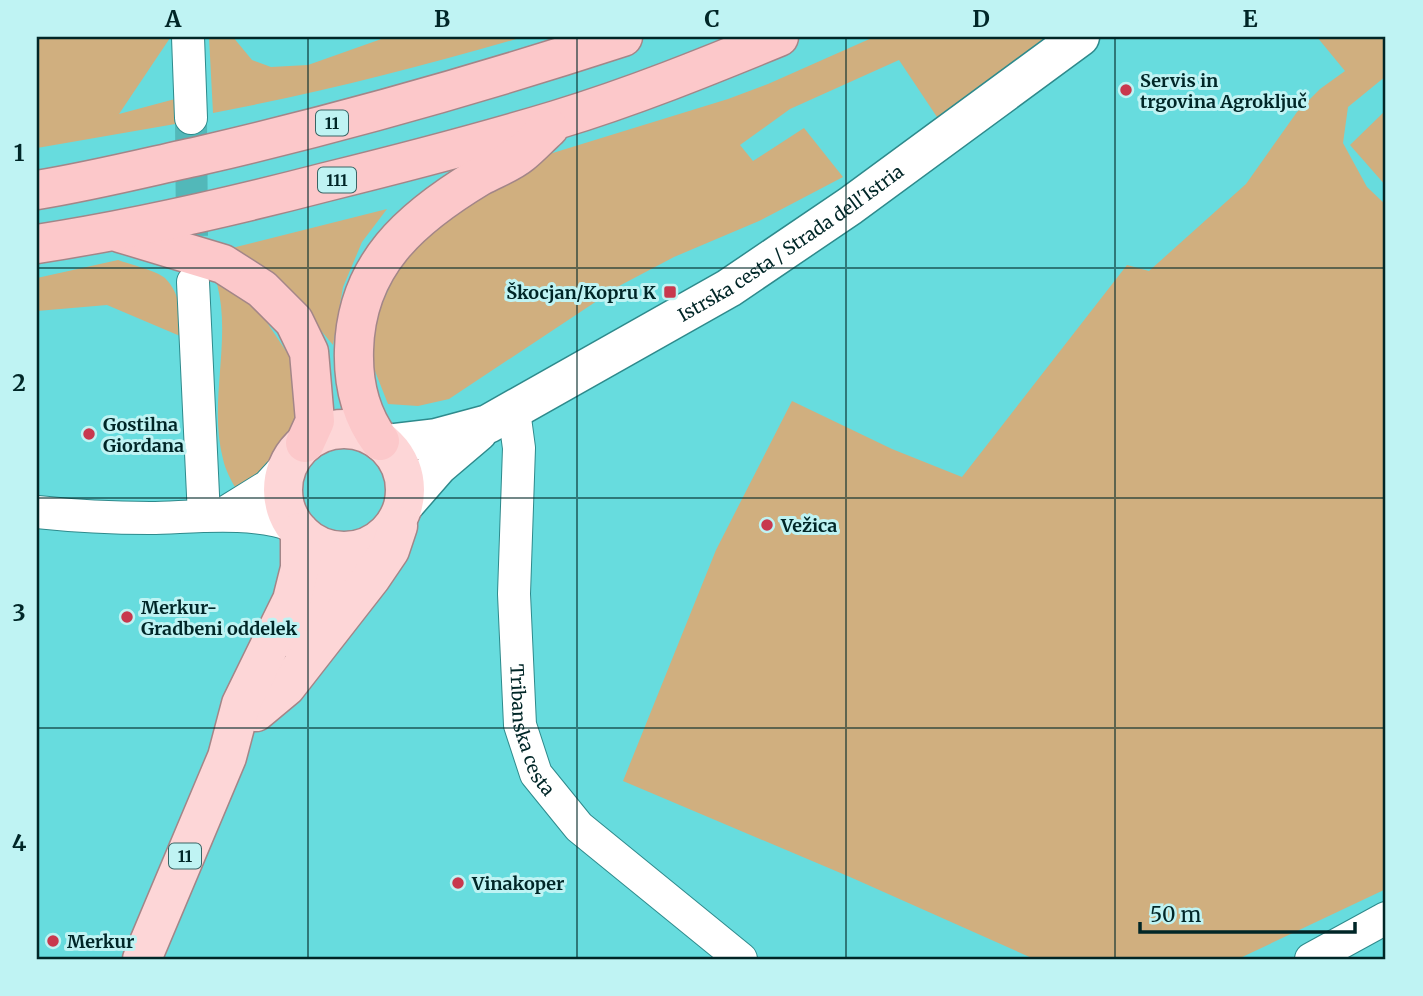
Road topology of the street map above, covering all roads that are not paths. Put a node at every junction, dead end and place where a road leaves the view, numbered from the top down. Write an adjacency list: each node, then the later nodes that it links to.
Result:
1 (188, 37): 5 (street)
2 (623, 37): 7 (highway, 11)
3 (779, 37): 6 (highway)
4 (1080, 37): 11 (street, Istrska cesta / Strada dell'Istria)
5 (191, 118)
6 (558, 119): 8 (highway, 111); 12 (highway)
7 (37, 190)
8 (114, 232): 9 (highway, 111); 13 (highway)
9 (37, 244)
10 (193, 282): 16 (street)
11 (501, 418): 12 (street); 14 (street); 23 (street, Tribanska cesta)
12 (383, 442): 13 (main road); 14 (main road)
13 (298, 453): 16 (street); 17 (main road, 11)
14 (401, 511): 18 (main road); 19 (main road)
15 (37, 512): 16 (street)
16 (212, 516): 17 (street)
17 (297, 529): 18 (main road); 20 (main road, 11)
18 (351, 551): 19 (main road, 11)
19 (256, 712): 20 (main road, 11)
20 (227, 757): 22 (main road, 11)
21 (1386, 918): 24 (street)
22 (142, 959)
23 (741, 959)
24 (1311, 959)

